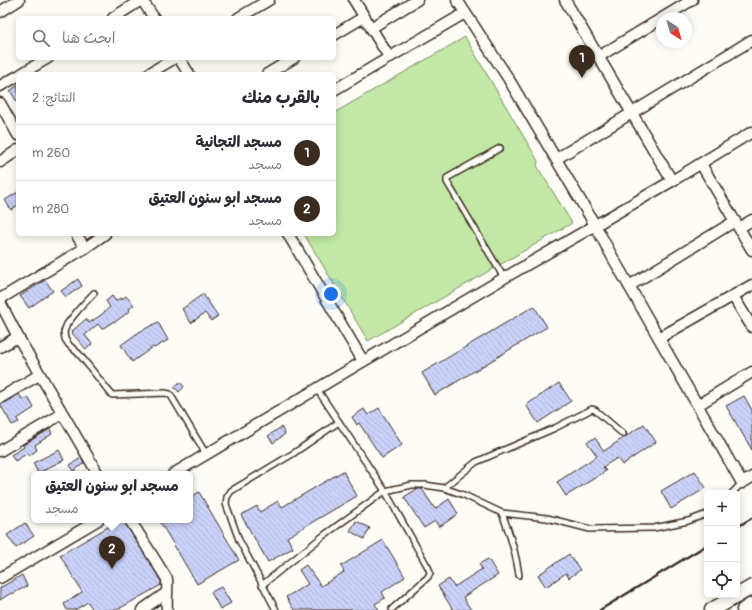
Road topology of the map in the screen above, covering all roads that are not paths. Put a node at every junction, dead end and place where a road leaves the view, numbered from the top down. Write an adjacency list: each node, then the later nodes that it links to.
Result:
1 (19, 0): 9 (street)
2 (142, 0): 11 (street); 12 (street)
3 (270, 0): 13 (street)
4 (354, 0): 14 (street)
5 (417, 0): 15 (street)
6 (457, 0): 10 (street)
7 (564, 0): 19 (street)
8 (692, 0): 19 (street)
9 (0, 12)
10 (465, 13): 18 (street); 37 (street)
11 (116, 16)
12 (153, 16)
13 (242, 16)
14 (364, 17): 15 (street); 16 (street)
15 (371, 28): 18 (street)
16 (336, 34)
17 (752, 40): 32 (street)
18 (389, 57): 30 (street)
19 (598, 57): 32 (street)
20 (45, 60): 24 (street)
21 (172, 60): 25 (street)
22 (180, 60): 26 (street)
23 (291, 60): 27 (street)
24 (24, 72)
25 (152, 72)
26 (188, 72)
27 (270, 72)
28 (16, 77): 29 (street)
29 (0, 86)
30 (336, 89)
31 (0, 103): 33 (street)
32 (632, 114): 37 (street); 40 (street)
33 (16, 131)
34 (752, 132): 39 (street)
35 (500, 148): 50 (lane)
36 (16, 151): 38 (street)
37 (556, 159): 43 (street)
38 (0, 162)
39 (701, 164): 40 (street); 42 (street)
40 (672, 181): 43 (street)
41 (752, 220): 42 (street)
42 (737, 224): 44 (street); 49 (street); 52 (street)
43 (595, 225): 50 (street); 52 (street)
44 (752, 230)
45 (77, 236): 48 (street)
46 (103, 236): 48 (street)
47 (289, 236): 60 (street)
48 (85, 248): 55 (street)
49 (752, 250)
50 (504, 278): 60 (street)
51 (752, 285): 54 (street)
52 (629, 286): 58 (street)
53 (94, 293): 70 (lane)
54 (733, 296): 56 (street); 58 (street)
55 (0, 300): 57 (street)
56 (752, 327)
57 (18, 337): 59 (street); 62 (street)
58 (659, 338): 65 (street)
59 (0, 347)
60 (363, 361): 63 (street)
61 (752, 372): 65 (street)
62 (39, 375): 64 (street); 66 (street)
63 (317, 389): 67 (lane); 70 (street)
64 (0, 398)
65 (698, 405): 74 (street)
66 (62, 414): 69 (street); 71 (street)
67 (340, 422): 77 (lane); 84 (lane)
68 (623, 434): 75 (lane)
69 (0, 451)
70 (206, 454): 72 (street)
71 (96, 471)
72 (178, 471)
73 (752, 477): 74 (street)
74 (742, 482): 76 (lane)
75 (444, 488): 77 (lane); 78 (lane)
76 (735, 490)
77 (385, 491): 84 (lane); 88 (lane)
78 (502, 512): 79 (lane); 82 (lane)
79 (704, 515)
80 (93, 523): 83 (street)
81 (132, 523): 86 (street)
82 (519, 575)
83 (0, 578)
84 (262, 585): 91 (lane)
85 (752, 587): 92 (main road)
86 (166, 593): 89 (street); 90 (street)
87 (752, 605): 93 (main road)
88 (392, 609)
89 (142, 610)
90 (167, 610)
91 (276, 610)
92 (712, 610)
93 (744, 610)

